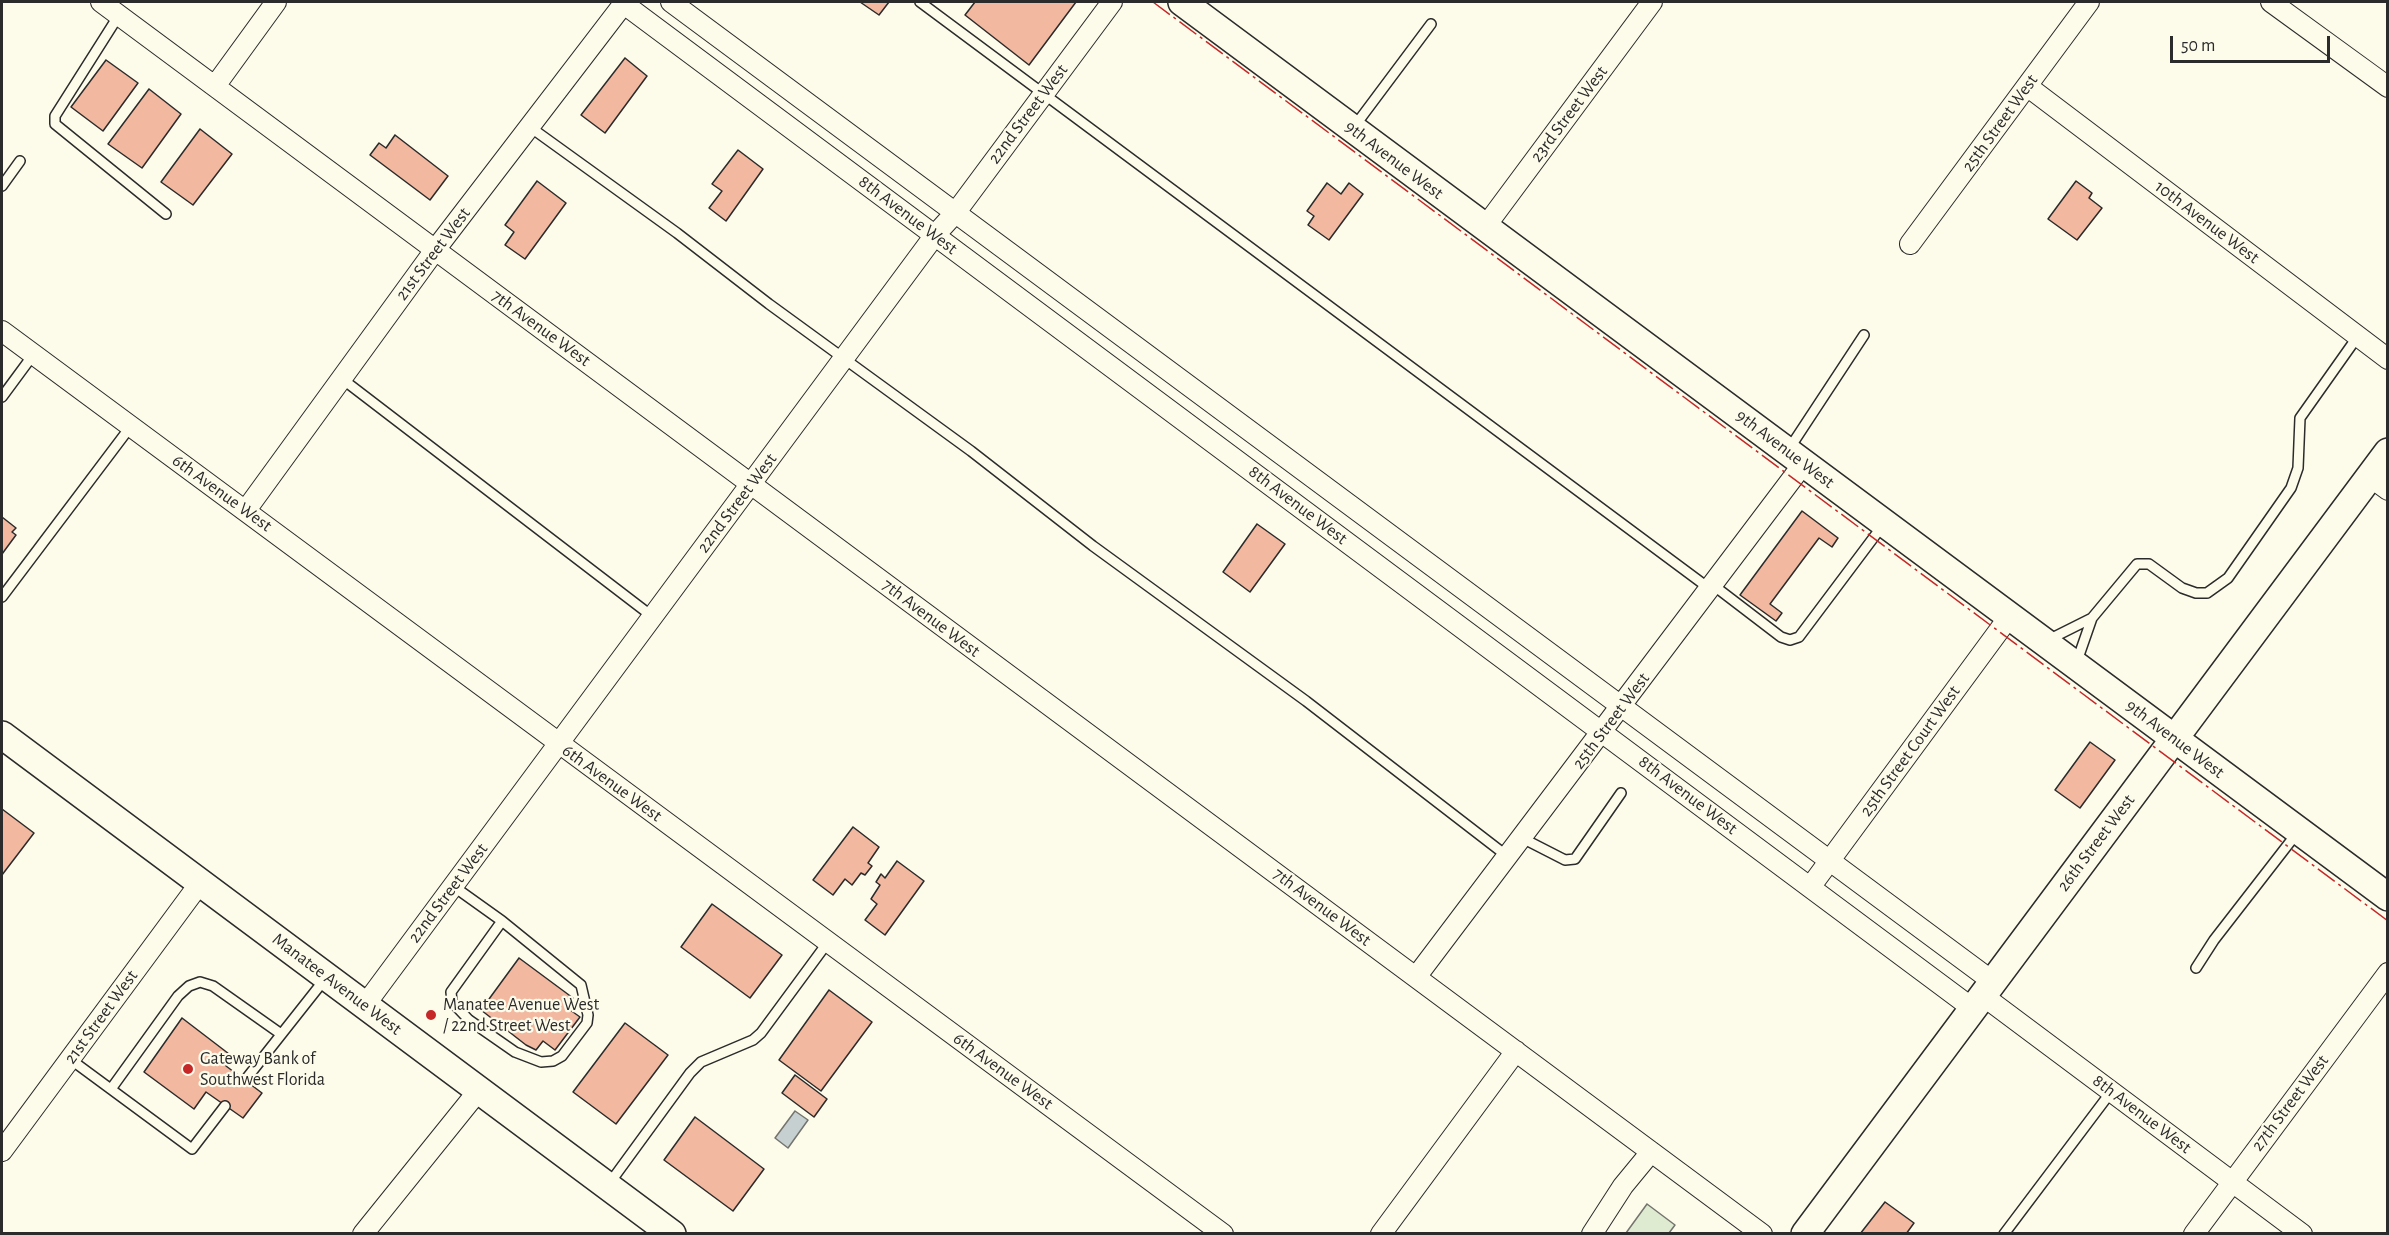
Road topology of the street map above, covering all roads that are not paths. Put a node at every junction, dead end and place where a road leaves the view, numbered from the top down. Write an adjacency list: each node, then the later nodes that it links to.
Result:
1 (101, 2): 12 (street, 7th Avenue West)
2 (276, 2): 14 (street)
3 (671, 2): 22 (street, 8th Avenue West)
4 (920, 2): 11 (lane)
5 (1112, 2): 17 (street, 22nd Street West)
6 (1182, 2): 19 (street, 9th Avenue West)
7 (1652, 2): 24 (street, 23rd Street West)
8 (2089, 2): 15 (street, 25th Street West)
9 (2271, 2): 16 (street)
10 (624, 3): 18 (street, 21st Street West); 25 (street, 8th Avenue West)
11 (934, 6): 17 (lane)
12 (119, 15): 14 (street, 7th Avenue West); 23 (lane)
13 (1431, 24): 19 (lane)
14 (215, 86): 27 (street, 7th Avenue West)
15 (2027, 86): 26 (street, 25th Street West); 30 (street, 10th Avenue West)
16 (2388, 87)
17 (1044, 93): 22 (street, 22nd Street West); 43 (lane)
18 (530, 127): 27 (street, 21st Street West); 32 (lane)
19 (1353, 129): 24 (street, 9th Avenue West)
20 (20, 161): 21 (lane)
21 (2, 186)
22 (956, 212): 25 (street, 22nd Street West); 50 (street, 8th Avenue West)
23 (166, 214)
24 (1485, 227): 38 (street, 9th Avenue West)
25 (935, 235): 32 (street, 22nd Street West); 51 (street, 8th Avenue West)
26 (1911, 244)
27 (435, 250): 34 (street, 21st Street West); 39 (street, 7th Avenue West)
28 (2, 331): 31 (street, 6th Avenue West)
29 (1864, 335): 38 (lane)
30 (2358, 336): 33 (street, 10th Avenue West); 47 (lane)
31 (33, 355): 35 (lane); 36 (street, 6th Avenue West)
32 (844, 358): 39 (street, 22nd Street West); 58 (lane)
33 (2388, 359)
34 (341, 378): 41 (street, 21st Street West); 46 (lane)
35 (2, 398)
36 (131, 426): 41 (street, 6th Avenue West); 44 (lane)
37 (2388, 452): 40 (street, 26th Street West)
38 (1796, 457): 42 (street, 9th Avenue West); 43 (street, 25th Street West)
39 (752, 483): 46 (street, 22nd Street West); 69 (street, 7th Avenue West)
40 (2378, 483): 53 (street, 26th Street West)
41 (246, 510): 54 (street, 6th Avenue West)
42 (1885, 523): 43 (lane); 45 (street, 9th Avenue West)
43 (1711, 587): 50 (street, 25th Street West)
44 (2, 597)
45 (2009, 616): 48 (street, 9th Avenue West); 59 (street, 25th Street Court West)
46 (653, 617): 54 (street, 22nd Street West)
47 (2092, 618): 48 (lane); 49 (lane)
48 (2045, 642): 49 (street, 9th Avenue West)
49 (2076, 665): 53 (street, 9th Avenue West)
50 (1621, 707): 51 (street, 25th Street West); 59 (street, 8th Avenue West)
51 (1603, 732): 57 (street, 25th Street West); 62 (street, 8th Avenue West)
52 (2, 735): 60 (street, Manatee Avenue West)
53 (2174, 738): 56 (street, 9th Avenue West); 70 (street, 26th Street West)
54 (559, 744): 61 (street, 22nd Street West); 65 (street, 6th Avenue West)
55 (1621, 793): 57 (lane)
56 (2298, 831): 63 (street, 9th Avenue West); 66 (lane)
57 (1522, 838): 58 (street, 25th Street West)
58 (1508, 856): 69 (street, 25th Street West)
59 (1829, 861): 62 (street, 25th Street Court West); 70 (street, 8th Avenue West)
60 (200, 883): 68 (street, Manatee Avenue West); 74 (street, 21st Street West)
61 (453, 886): 64 (lane); 71 (street, 22nd Street West)
62 (1811, 886): 70 (street, 8th Avenue West)
63 (2388, 897)
64 (502, 921): 64 (lane)
65 (828, 942): 83 (lane); 86 (street, 6th Avenue West)
66 (2196, 968)
67 (2388, 973): 82 (street, 27th Street West)
68 (326, 977): 71 (street, Manatee Avenue West); 72 (lane)
69 (1416, 977): 73 (street, 7th Avenue West)
70 (1982, 995): 78 (street, 8th Avenue West); 90 (street, 26th Street West)
71 (364, 1005): 77 (street, Manatee Avenue West)
72 (281, 1034): 75 (lane); 76 (lane)
73 (1515, 1051): 81 (street, 7th Avenue West); 87 (street)
74 (70, 1059): 76 (lane); 80 (street, 21st Street West)
75 (246, 1079)
76 (111, 1089): 79 (lane)
77 (479, 1090): 83 (street, Manatee Avenue West); 84 (street)
78 (2111, 1092): 82 (street, 8th Avenue West); 91 (lane)
79 (225, 1106)
80 (2, 1151)
81 (1651, 1152): 88 (street); 89 (street, 7th Avenue West)
82 (2232, 1182): 92 (street, 27th Street West); 93 (street, 8th Avenue West)
83 (608, 1186): 85 (street, Manatee Avenue West)
84 (363, 1233)
85 (672, 1233)
86 (1223, 1233)
87 (1381, 1233)
88 (1592, 1233)
89 (1762, 1233)
90 (1805, 1233)
91 (2004, 1233)
92 (2194, 1233)
93 (2302, 1233)

